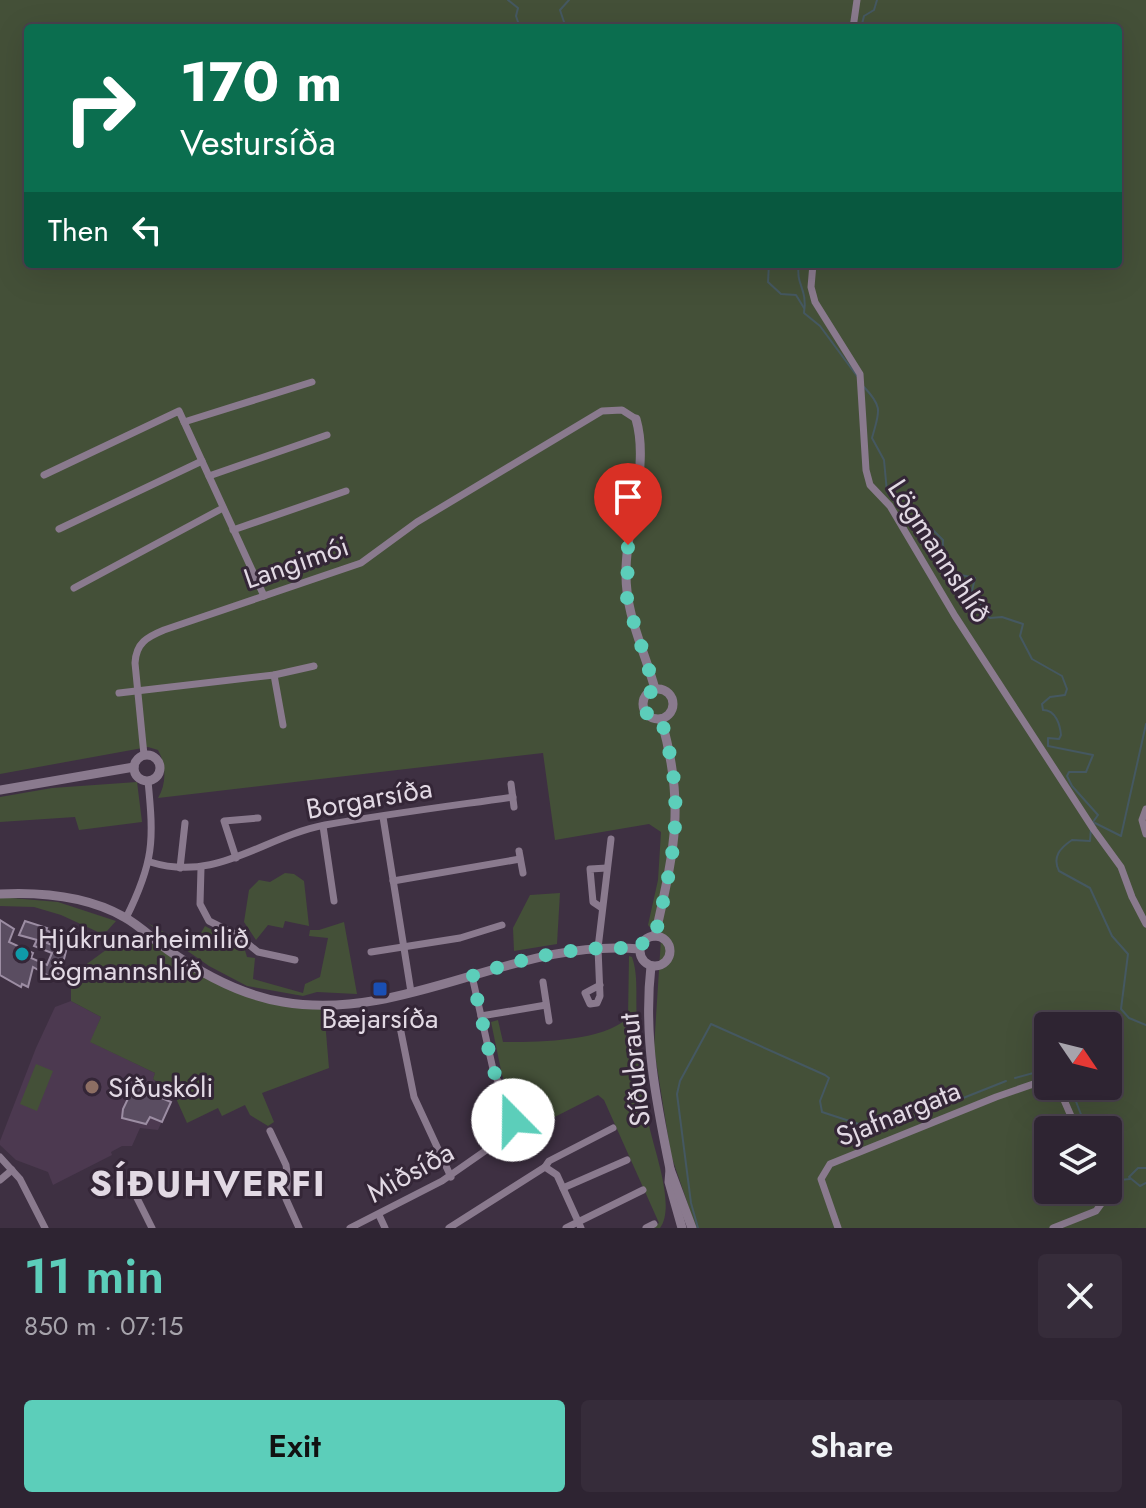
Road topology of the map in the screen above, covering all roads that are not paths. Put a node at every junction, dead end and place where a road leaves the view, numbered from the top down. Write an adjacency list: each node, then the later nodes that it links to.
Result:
1 (857, 0): 2 (street)
2 (854, 24)
3 (813, 268): 49 (street, Lögmannshlíð)
4 (312, 382): 6 (street)
5 (636, 419): 16 (street, Langimói); 19 (street)
6 (184, 422): 8 (street); 9 (street)
7 (327, 435): 10 (street)
8 (202, 461): 10 (street); 13 (street)
9 (44, 475)
10 (209, 476): 12 (street)
11 (346, 491): 14 (street)
12 (223, 508): 14 (street); 15 (street)
13 (59, 529)
14 (233, 530): 16 (street)
15 (74, 588)
16 (264, 596): 20 (street, Langimói)
17 (314, 666): 18 (street)
18 (274, 675): 20 (street); 23 (street)
19 (655, 689): 22 (street); 22 (street)
20 (139, 690): 21 (street); 24 (street, Langimói)
21 (119, 693)
22 (661, 719): 51 (street)
23 (283, 725)
24 (144, 755): 25 (street); 26 (street)
25 (134, 767): 26 (street); 28 (street)
26 (148, 781): 39 (street)
27 (511, 784): 29 (street)
28 (0, 790)
29 (513, 797): 30 (street); 32 (street, Borgarsíða)
30 (514, 807)
31 (1146, 809): 36 (street)
32 (383, 817): 35 (street, Borgarsíða); 44 (street)
33 (258, 818): 38 (street)
34 (185, 823): 40 (street)
35 (323, 826): 38 (street, Borgarsíða); 46 (street)
36 (1146, 834)
37 (611, 839): 42 (street)
38 (236, 858): 41 (street, Borgarsíða)
39 (150, 862): 40 (street, Borgarsíða); 48 (street)
40 (180, 868): 41 (street, Borgarsíða)
41 (201, 868): 56 (street)
42 (607, 868): 47 (street); 47 (street)
43 (523, 873): 44 (street)
44 (393, 881): 52 (street)
45 (0, 894): 48 (street)
46 (334, 901)
47 (602, 908): 53 (street)
48 (126, 918): 61 (street)
49 (1146, 924)
50 (502, 925): 52 (street)
51 (655, 936): 54 (street); 57 (street)
52 (403, 947): 55 (street); 61 (street)
53 (598, 948): 54 (street); 58 (street); 60 (street)
54 (640, 949): 57 (street)
55 (371, 952)
56 (295, 960)
57 (651, 966): 81 (street, Síðubraut)
58 (472, 976): 61 (street); 63 (street, Miðsíða)
59 (543, 982): 62 (street)
60 (600, 985)
61 (411, 992)
62 (546, 1005): 63 (street); 64 (street)
63 (481, 1016): 73 (street, Miðsíða)
64 (549, 1021)
65 (400, 1027): 73 (street)
66 (1034, 1084): 89 (street, Sjafnargata)
67 (613, 1128): 71 (street)
68 (270, 1131): 84 (street)
69 (0, 1157): 72 (street)
70 (627, 1160): 75 (street)
71 (545, 1167): 75 (street); 87 (street)
72 (12, 1170): 74 (street); 82 (street)
73 (451, 1177): 79 (street, Miðsíða)
74 (0, 1180)
75 (563, 1188): 80 (street)
76 (643, 1190): 80 (street)
77 (136, 1196): 83 (street)
78 (1102, 1204): 90 (street)
79 (379, 1215): 85 (street, Miðsíða); 86 (street)
80 (579, 1225): 88 (street)
81 (684, 1226)
82 (45, 1228)
83 (152, 1228)
84 (299, 1228)
85 (350, 1228)
86 (385, 1228)
87 (449, 1228)
88 (566, 1228)
89 (838, 1228)
90 (1053, 1228)

